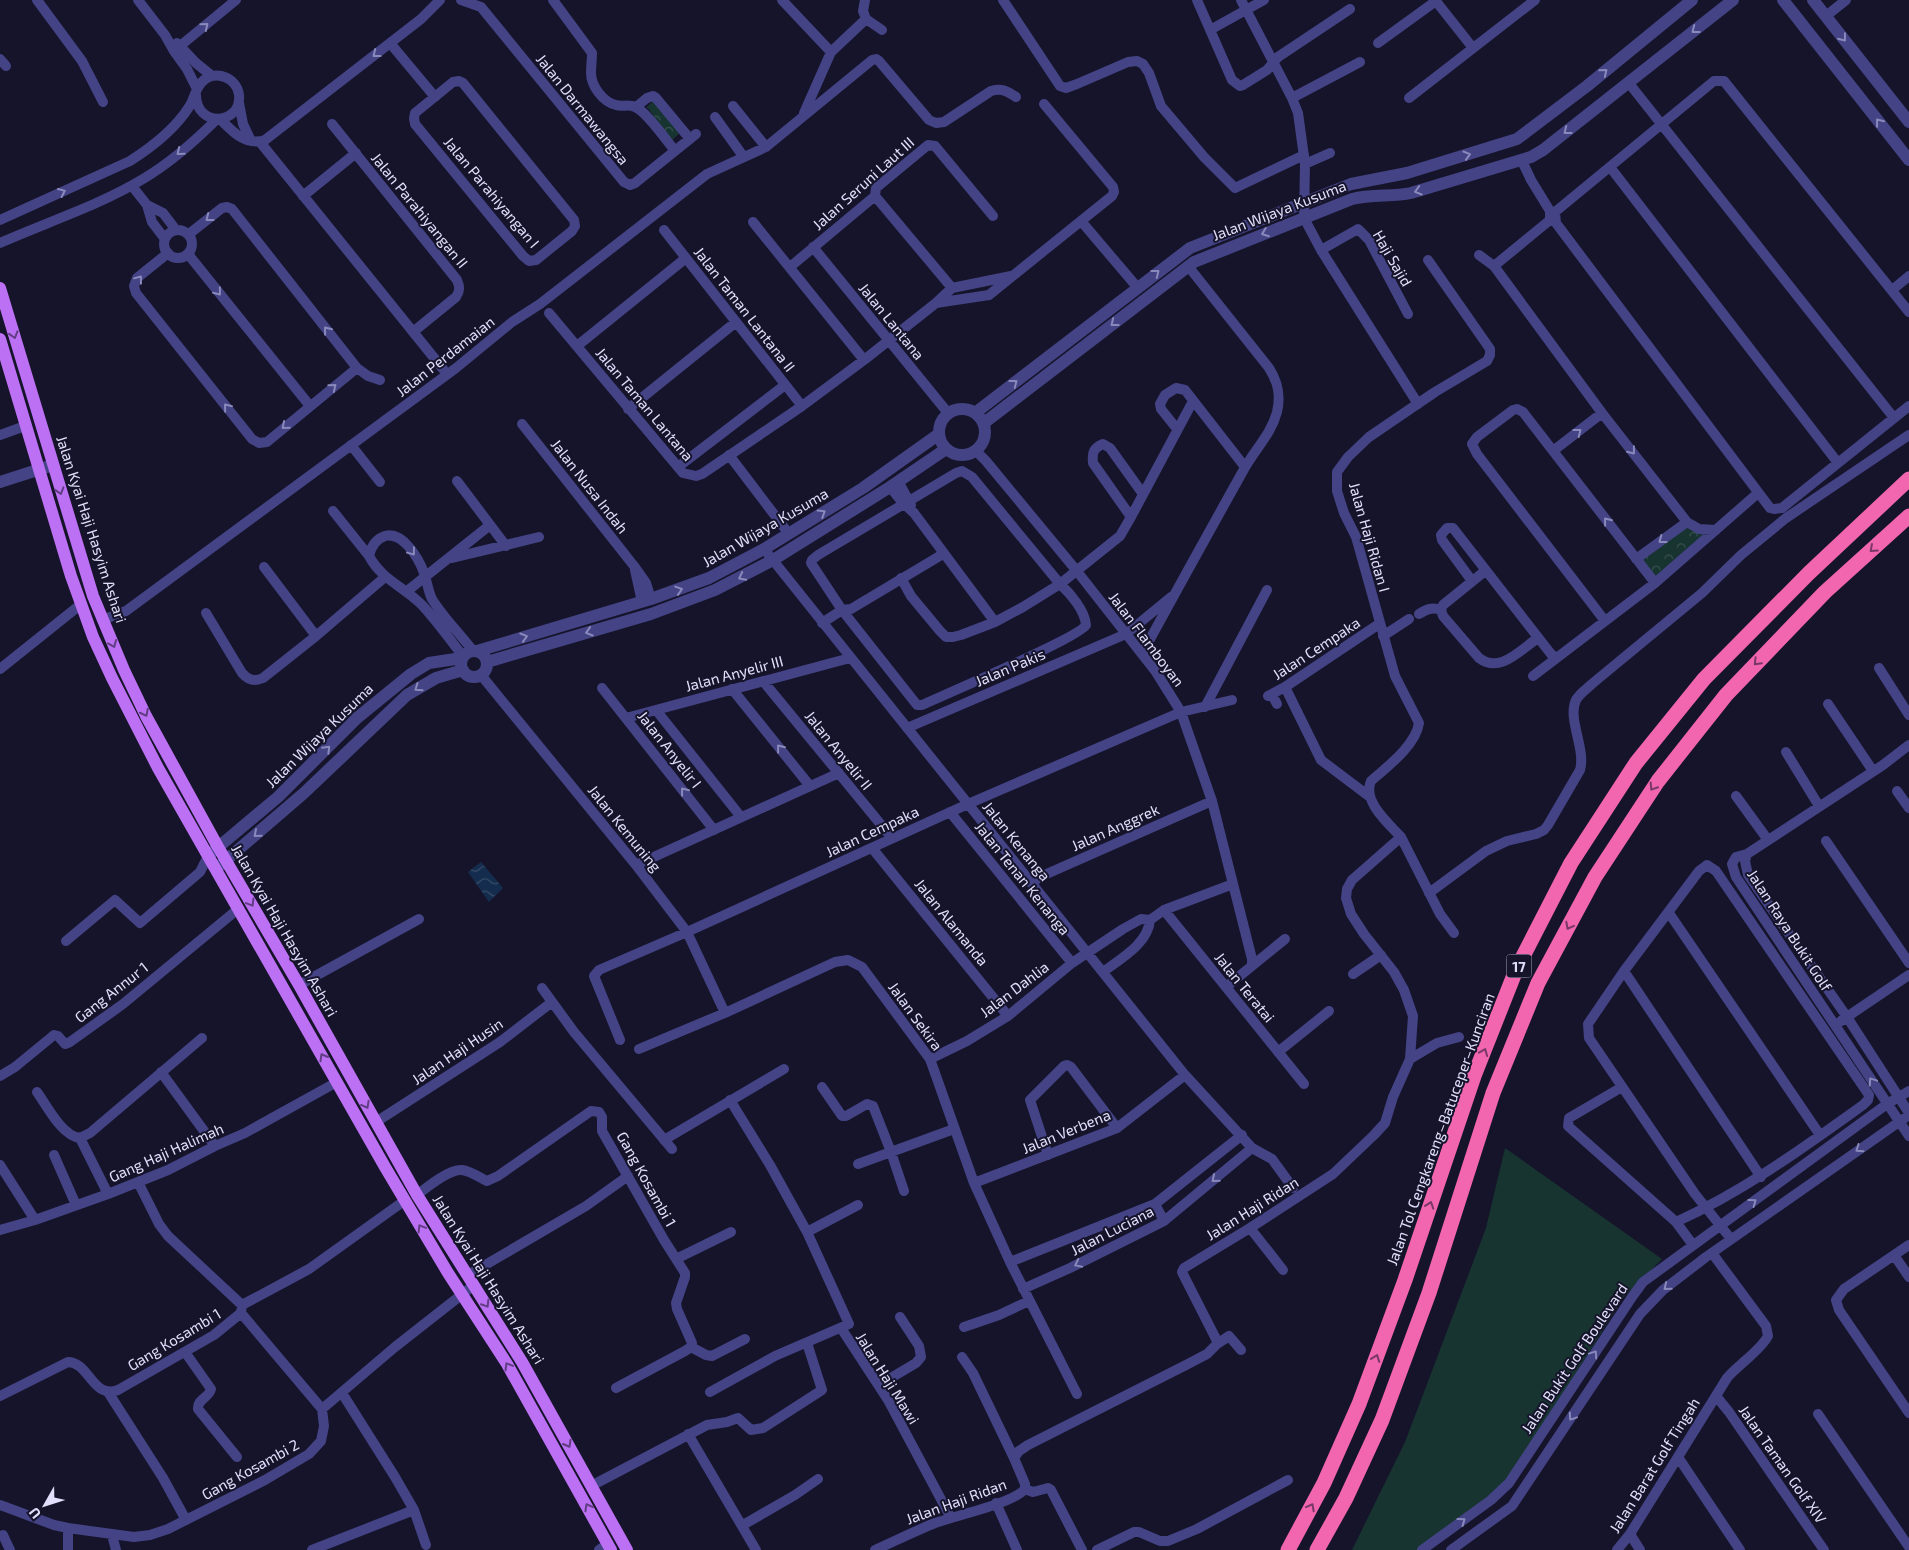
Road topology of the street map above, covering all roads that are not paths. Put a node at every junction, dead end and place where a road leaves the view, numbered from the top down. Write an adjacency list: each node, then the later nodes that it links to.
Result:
1 (37, 0): 44 (street)
2 (138, 0): 30 (street)
3 (236, 0): 30 (street, one-way to 3)
4 (440, 0): 28 (street)
5 (461, 0): 22 (street)
6 (490, 0): 22 (street)
7 (553, 0): 49 (street, Jalan Darmawangsa)
8 (782, 0): 32 (street)
9 (865, 0): 25 (street)
10 (1004, 0): 63 (street)
11 (1197, 0): 27 (street)
12 (1264, 0): 20 (street)
13 (1435, 0): 29 (street); 31 (street)
14 (1535, 0): 21 (street)
15 (1692, 0): 37 (street, Jalan Wijaya Kusuma, one-way to 15)
16 (1733, 0): 36 (street, Jalan Wijaya Kusuma, one-way to 36)
17 (1783, 0): 64 (street, one-way to 17)
18 (1813, 0): 24 (street)
19 (1846, 0): 24 (street)
20 (1243, 4): 27 (street); 33 (street)
21 (1523, 4): 31 (street)
22 (481, 7): 59 (street, Jalan Darmawangsa)
23 (1350, 9): 33 (street)
24 (1826, 16): 54 (street, one-way to 54)
25 (866, 19): 26 (street); 32 (street)
26 (882, 30)
27 (1210, 30): 33 (street)
28 (390, 43): 39 (street); 57 (street, one-way to 57)
29 (1378, 43)
30 (177, 48): 35 (street); 38 (street)
31 (1473, 48): 42 (street)
32 (831, 52): 50 (street)
33 (1273, 62): 41 (street)
34 (1360, 62): 41 (street)
35 (212, 76): 38 (street); 45 (street)
36 (1628, 82): 47 (street, Jalan Wijaya Kusuma); 56 (street)
37 (1587, 86): 43 (street, Jalan Wijaya Kusuma); 47 (street)
38 (196, 92): 53 (street); 74 (street, one-way to 38)
39 (435, 97): 39 (street, Jalan Parahiyangan I)
40 (1016, 97): 50 (street, Jalan Perdamaian)
41 (1292, 98): 63 (street)
42 (1409, 98)
43 (1570, 99): 52 (street); 70 (street, Jalan Wijaya Kusuma, one-way to 43)
44 (103, 102)
45 (238, 102): 53 (street); 57 (street)
46 (1044, 104): 75 (street)
47 (1600, 105): 52 (street, Jalan Wijaya Kusuma)
48 (733, 106): 58 (street)
49 (636, 107): 59 (street); 59 (street, Jalan Darmawangsa)
50 (804, 114): 58 (street, Jalan Perdamaian)
51 (715, 116): 62 (street)
52 (1584, 118): 65 (street, Jalan Wijaya Kusuma, one-way to 65)
53 (219, 119): 57 (street); 67 (street, one-way to 67)
54 (1909, 122)
55 (332, 124): 60 (street)
56 (1662, 124): 66 (street); 97 (street); 122 (street)
57 (255, 142): 68 (street)
58 (766, 147): 62 (street, Jalan Perdamaian)
59 (675, 151)
60 (356, 153): 68 (street, Jalan Parahiyangan II); 103 (street, Jalan Parahiyangan II)
61 (1330, 153): 63 (street)
62 (743, 156): 130 (street, Jalan Perdamaian)
63 (1304, 159): 70 (street)
64 (1909, 160)
65 (1522, 161): 73 (street, Jalan Wijaya Kusuma, one-way to 73); 90 (street)
66 (1610, 167): 135 (street); 145 (street)
67 (132, 186): 71 (street); 81 (street)
68 (303, 196): 103 (street)
69 (875, 196): 72 (street, Jalan Seruni Laut III); 82 (street, Jalan Seruni Laut III); 96 (street)
70 (1303, 203): 73 (street); 94 (street, Jalan Wijaya Kusuma, one-way to 70)
71 (147, 205): 77 (street); 80 (street)
72 (993, 216)
73 (1304, 218): 83 (street); 89 (street, Jalan Wijaya Kusuma, one-way to 89)
74 (0, 220)
75 (1081, 221): 92 (street); 94 (street)
76 (754, 222): 91 (street)
77 (176, 230): 79 (street); 80 (street)
78 (664, 230): 87 (street, Jalan Taman Lantana II)
79 (189, 234): 85 (street); 109 (street, one-way to 79)
80 (165, 238): 84 (street)
81 (0, 242)
82 (813, 247): 91 (street, Jalan Seruni Laut III); 105 (street, Jalan Lantana)
83 (1321, 250): 101 (street, Haji Sajid); 114 (street)
84 (168, 253): 85 (street); 115 (street, one-way to 84)
85 (188, 254): 115 (street, one-way to 115)
86 (1479, 254): 90 (street)
87 (686, 258): 102 (street, Jalan Taman Lantana II); 106 (street)
88 (1428, 260): 114 (street, Jalan Haji Ridan I)
89 (1188, 266): 123 (street, Jalan Wijaya Kusuma, one-way to 123); 138 (street)
90 (1494, 266): 121 (street)
91 (790, 267): 107 (street)
92 (1013, 275): 96 (street); 98 (street)
93 (1909, 276): 97 (street)
94 (1137, 287): 120 (street, Jalan Wijaya Kusuma, one-way to 94)
95 (0, 288): 136 (main road, Jalan Kyai Haji Hasyim Ashari, one-way to 136)
96 (952, 288): 98 (street, Jalan Taman Lantana)
97 (1892, 290): 99 (street)
98 (936, 303): 105 (street, Jalan Taman Lantana)
99 (1909, 312)
100 (549, 313): 106 (street, Jalan Taman Lantana)
101 (1408, 314)
102 (736, 322): 112 (street, Jalan Taman Lantana II); 118 (street)
103 (413, 332): 110 (street)
104 (0, 338): 108 (main road, Jalan Kyai Haji Hasyim Ashari)
105 (889, 341): 107 (street, Jalan Taman Lantana); 119 (street, Jalan Lantana)
106 (577, 346): 118 (street, Jalan Taman Lantana)
107 (864, 360): 116 (street, Jalan Taman Lantana)
108 (4, 368): 125 (main road, Jalan Kyai Haji Hasyim Ashari)
109 (357, 368): 111 (street); 115 (street, one-way to 109)
110 (443, 369)
111 (380, 380)
112 (785, 385): 116 (street, Jalan Taman Lantana II); 137 (street)
113 (1193, 401): 126 (street); 126 (street); 138 (street)
114 (1418, 404): 185 (street, Jalan Haji Ridan I)
115 (310, 406)
116 (802, 406): 134 (street, Jalan Taman Lantana)
117 (1909, 406): 122 (street)
118 (628, 409): 137 (street, Jalan Taman Lantana)
119 (948, 413): 120 (street); 127 (street)
120 (975, 413): 123 (street)
121 (1602, 413): 133 (street, one-way to 121); 151 (street, one-way to 151)
122 (1894, 418): 135 (street)
123 (984, 423): 132 (street)
124 (522, 424): 175 (street, Jalan Nusa Indah)
125 (25, 426): 128 (street); 139 (main road, Jalan Kyai Haji Hasyim Ashari)
126 (1178, 429): 146 (street)
127 (939, 434): 131 (street); 154 (street, Jalan Wijaya Kusuma, one-way to 127)
128 (0, 435)
129 (1909, 435): 246 (street)
130 (351, 445): 143 (street); 182 (street, Jalan Perdamaian)
131 (946, 449): 132 (street); 144 (street, Jalan Wijaya Kusuma)
132 (976, 451): 164 (street, Jalan Flamboyan)
133 (1553, 451): 161 (street, one-way to 133); 183 (street)
134 (729, 455): 137 (street, Jalan Taman Lantana); 154 (street)
135 (1838, 463): 145 (street)
136 (53, 465): 139 (street); 182 (main road, Jalan Kyai Haji Hasyim Ashari, one-way to 182)
137 (678, 467)
138 (1245, 468): 174 (street)
139 (38, 470): 142 (street); 176 (main road, Jalan Kyai Haji Hasyim Ashari)
140 (1909, 479): 399 (highway, Jalan Tol Cengkareng–Batuceper–Kunciran / 17, one-way to 140)
141 (457, 481): 152 (street)
142 (0, 482)
143 (380, 482)
144 (894, 484): 147 (street); 162 (street, Jalan Wijaya Kusuma)
145 (1758, 493): 153 (street)
146 (1143, 494): 150 (street); 150 (street)
147 (906, 501): 158 (street); 171 (street); 178 (street)
148 (333, 511): 159 (street)
149 (1909, 516): 400 (highway, 17, one-way to 400)
150 (1131, 517): 164 (street)
151 (1687, 522): 153 (street); 161 (street, one-way to 161)
152 (490, 525): 156 (street); 160 (street)
153 (1716, 530): 170 (street)
154 (789, 534): 157 (street, Jalan Wijaya Kusuma)
155 (539, 537): 156 (street)
156 (506, 546): 160 (street)
157 (764, 549): 162 (street, Jalan Kenanga); 175 (street, Jalan Wijaya Kusuma, one-way to 157)
158 (943, 554): 168 (street); 184 (street)
159 (369, 556): 166 (street, one-way to 166); 167 (street)
160 (448, 559): 166 (street)
161 (1636, 559): 170 (street)
162 (773, 560): 186 (street, Jalan Kenanga); 196 (street, Jalan Wijaya Kusuma, one-way to 196)
163 (264, 567): 188 (street)
164 (1076, 570): 171 (street); 187 (street, Jalan Flamboyan)
165 (1485, 570): 169 (street); 169 (street); 190 (street)
166 (424, 576): 173 (street); 193 (street)
167 (385, 577): 173 (street); 188 (street)
168 (901, 578): 178 (street); 184 (street)
169 (1472, 582): 177 (street)
170 (1655, 583): 183 (street)
171 (1060, 584): 184 (street); 191 (street)
172 (1267, 590): 209 (street)
173 (406, 592): 193 (street)
174 (1176, 593): 187 (street, Jalan Pakis); 192 (street)
175 (647, 600): 193 (street, Jalan Wijaya Kusuma, one-way to 175)
176 (80, 605): 199 (street); 239 (main road, Jalan Kyai Haji Hasyim Ashari)
177 (1441, 610): 180 (street); 190 (street)
178 (847, 611): 186 (street); 191 (street)
179 (206, 613): 188 (street)
180 (1419, 614)
181 (1409, 619): 189 (street)
182 (102, 620): 236 (main road, Jalan Kyai Haji Hasyim Ashari, one-way to 236)
183 (1606, 621): 195 (street)
184 (995, 622)
185 (1379, 624): 189 (street, Jalan Haji Ridan I); 203 (street, Jalan Cempaka)
186 (824, 626): 194 (street, Jalan Kenanga)
187 (1126, 634): 192 (street, Jalan Flamboyan); 197 (street, Jalan Pakis)
188 (316, 636)
189 (1383, 636): 224 (street, Jalan Haji Ridan I)
190 (1538, 638): 195 (street)
191 (1043, 650): 197 (street)
192 (1142, 654): 211 (street, Jalan Flamboyan)
193 (468, 657): 196 (street); 200 (street); 219 (street, Jalan Wijaya Kusuma, one-way to 193); 222 (street, Jalan Wijaya Kusuma, one-way to 222)
194 (850, 658): 202 (street, Jalan Anyelir III); 214 (street, Jalan Kenanga)
195 (1556, 658): 201 (street)
196 (487, 662): 200 (street)
197 (1050, 666): 214 (street, Jalan Pakis)
198 (1879, 668): 212 (street)
199 (0, 669)
200 (481, 675): 241 (street, Jalan Kemuning)
201 (1533, 676)
202 (763, 681): 205 (street, Jalan Anyelir III); 218 (street, Jalan Anyelir II)
203 (1285, 687): 206 (street, Jalan Cempaka); 224 (street)
204 (602, 688): 213 (street, Jalan Anyelir I)
205 (732, 689): 210 (street, Jalan Anyelir III); 220 (street, one-way to 205)
206 (1272, 698)
207 (1232, 700): 209 (street, Jalan Cempaka)
208 (1828, 704): 217 (street)
209 (1205, 707): 211 (street, Jalan Cempaka)
210 (656, 710): 213 (street, Jalan Anyelir III); 230 (street)
211 (1181, 712): 225 (street, Jalan Flamboyan); 226 (street, Jalan Cempaka)
212 (1909, 715)
213 (626, 718): 231 (street, Jalan Anyelir I, one-way to 213)
214 (907, 728): 226 (street, Jalan Kenanga)
215 (1909, 745): 217 (street)
216 (1786, 752): 227 (street)
217 (1873, 771): 227 (street)
218 (838, 773): 220 (street); 233 (street, Jalan Anyelir II)
219 (293, 783): 222 (street); 236 (street, Jalan Wijaya Kusuma)
220 (810, 786): 230 (street)
221 (1897, 791): 228 (street)
222 (304, 793): 240 (street, Jalan Wijaya Kusuma, one-way to 240)
223 (1736, 796): 234 (street)
224 (1370, 797): 232 (street)
225 (1212, 801): 244 (street, Jalan Anggrek); 245 (street, Jalan Flamboyan)
226 (968, 804): 229 (street, Jalan Cempaka); 244 (street, Jalan Kenanga)
227 (1819, 806): 234 (street)
228 (1909, 808)
229 (950, 812): 233 (street, Jalan Cempaka); 258 (street, Jalan Tenan Kenanga)
230 (741, 817): 231 (street)
231 (714, 830): 241 (street)
232 (1400, 837): 246 (street); 257 (street, Jalan Haji Ridan)
233 (892, 838): 237 (street, Jalan Cempaka)
234 (1768, 840): 238 (street)
235 (1826, 841): 259 (street)
236 (218, 847): 239 (street, Jalan Wijaya Kusuma); 240 (main road, Jalan Kyai Haji Hasyim Ashari)
237 (872, 848): 252 (street, Jalan Cempaka); 271 (street, Jalan Alamanda)
238 (1748, 854): 272 (street, Jalan Raya Bukit Golf); 273 (street, Jalan Raya Bukit Golf)
239 (208, 856): 242 (main road, Jalan Kyai Haji Hasyim Ashari); 243 (street)
240 (226, 861): 242 (street, Jalan Wijaya Kusuma); 265 (main road, Jalan Kyai Haji Hasyim Ashari, one-way to 265)
241 (636, 865): 252 (street, Jalan Kemuning)
242 (216, 870): 243 (street); 247 (main road, Jalan Kyai Haji Hasyim Ashari)
243 (200, 872): 255 (street)
244 (1032, 883): 256 (street, Jalan Kenanga)
245 (1233, 884): 248 (street); 260 (street, Jalan Flamboyan)
246 (1429, 893): 253 (street)
247 (238, 909): 284 (street, Gang Annur 1); 285 (main road, Jalan Kyai Haji Hasyim Ashari, one-way to 247)
248 (1164, 910): 251 (street); 266 (street, Jalan Teratai)
249 (1668, 913): 261 (street); 300 (street); 300 (street)
250 (419, 918): 265 (street)
251 (1150, 920): 256 (street, Jalan Dahlia); 262 (street)
252 (687, 932): 270 (street, Jalan Kemuning); 276 (street, Jalan Cempaka)
253 (1454, 933)
254 (1285, 939): 260 (street)
255 (66, 941)
256 (1087, 952): 258 (street, Jalan Dahlia); 262 (street, Jalan Kenanga)
257 (1381, 955): 263 (street); 280 (street, Jalan Haji Ridan)
258 (1072, 963): 271 (street, Jalan Dahlia)
259 (1909, 963)
260 (1252, 965): 266 (street)
261 (1624, 971): 288 (street); 313 (street)
262 (1102, 972): 283 (street, Jalan Kenanga)
263 (1353, 974)
264 (1909, 975): 272 (street)
265 (299, 985): 296 (main road, Jalan Kyai Haji Hasyim Ashari, one-way to 296)
266 (1226, 987): 278 (street, Jalan Teratai)
267 (542, 988): 268 (street)
268 (552, 1002): 296 (street, Jalan Haji Husin); 303 (street)
269 (1330, 1011): 278 (street)
270 (725, 1013): 277 (street, Jalan Sekira); 279 (street, Jalan Sekira)
271 (1008, 1016): 279 (street, Jalan Dahlia)
272 (1847, 1017): 273 (street); 291 (street, Jalan Raya Bukit Golf)
273 (1835, 1025): 293 (street, Jalan Raya Bukit Golf, one-way to 273)
274 (1459, 1037): 280 (street)
275 (202, 1038): 282 (street)
276 (620, 1040)
277 (639, 1049)
278 (1278, 1052): 286 (street, Jalan Teratai)
279 (930, 1059): 298 (street, Jalan Sekira)
280 (1410, 1059): 329 (street, Jalan Haji Ridan)
281 (784, 1069): 292 (street)
282 (161, 1072): 302 (street); 304 (street)
283 (1185, 1075): 297 (street, Jalan Verbena); 299 (street, Jalan Kenanga)
284 (0, 1076)
285 (337, 1082): 304 (street, Gang Haji Halimah); 320 (main road, Jalan Kyai Haji Hasyim Ashari)
286 (1304, 1084)
287 (822, 1087): 307 (street)
288 (1622, 1087): 324 (street); 327 (street)
289 (1909, 1091): 291 (street, Jalan Bukit Golf Boulevard)
290 (37, 1092): 302 (street)
291 (1899, 1098): 293 (street, Jalan Bukit Golf Boulevard); 294 (street, Jalan Raya Bukit Golf)
292 (730, 1100): 303 (street); 332 (street)
293 (1887, 1104): 295 (street, Jalan Raya Bukit Golf); 328 (street, Jalan Bukit Golf Boulevard, one-way to 293)
294 (1909, 1114): 295 (street, Jalan Bukit Golf Boulevard)
295 (1899, 1121): 301 (street, Jalan Raya Bukit Golf); 333 (street, Jalan Bukit Golf Boulevard, one-way to 333)
296 (376, 1122): 319 (main road, Jalan Kyai Haji Hasyim Ashari)
297 (1117, 1128): 308 (street, Jalan Verbena); 308 (street)
298 (954, 1129): 307 (street); 315 (street, Jalan Sekira)
299 (1242, 1135): 305 (street, Jalan Kenanga); 321 (street, Jalan Luciana)
300 (1820, 1136): 313 (street)
301 (1909, 1136)
302 (80, 1138): 318 (street)
303 (664, 1140): 306 (street)
304 (215, 1146): 314 (street, Gang Haji Halimah)
305 (1252, 1148): 316 (street); 326 (street, Jalan Luciana, one-way to 326)
306 (672, 1149)
307 (891, 1152): 310 (street); 317 (street)
308 (1048, 1154): 315 (street, Jalan Verbena)
309 (54, 1155): 322 (street)
310 (858, 1164)
311 (0, 1165): 325 (street)
312 (628, 1176): 319 (street, Gang Kosambi 1); 338 (street, Gang Kosambi 1); 342 (street)
313 (1761, 1177): 324 (street)
314 (138, 1182): 318 (street, Gang Haji Halimah); 346 (street)
315 (974, 1183): 339 (street, Jalan Sekira)
316 (1293, 1188)
317 (904, 1191)
318 (108, 1194): 322 (street, Gang Haji Halimah)
319 (417, 1194): 342 (main road, Jalan Kyai Haji Hasyim Ashari)
320 (404, 1201): 344 (main road, Jalan Kyai Haji Hasyim Ashari, one-way to 320); 346 (street, Gang Kosambi 1)
321 (1155, 1204): 326 (street); 339 (street, Jalan Luciana)
322 (76, 1205): 325 (street, Gang Haji Halimah)
323 (858, 1205): 332 (street)
324 (1706, 1208): 327 (street); 328 (street)
325 (34, 1220): 330 (street, Gang Haji Halimah)
326 (1164, 1221): 343 (street, Jalan Luciana, one-way to 343)
327 (1676, 1222): 334 (street)
328 (1720, 1226): 333 (street); 334 (street, Jalan Bukit Golf Boulevard)
329 (1250, 1228): 340 (street); 352 (street, Jalan Haji Ridan)
330 (0, 1230)
331 (732, 1232): 338 (street)
332 (807, 1232): 349 (street)
333 (1731, 1239): 336 (street, Jalan Bukit Golf Boulevard)
334 (1693, 1245): 401 (street, Jalan Bukit Golf Boulevard, one-way to 334)
335 (1909, 1245): 337 (street)
336 (1712, 1253): 364 (street, Jalan Barat Golf Tingah); 402 (street, Jalan Bukit Golf Boulevard, one-way to 402)
337 (1894, 1255): 341 (street); 366 (street)
338 (676, 1259): 353 (street, Gang Kosambi 1)
339 (1010, 1262): 343 (street, Jalan Sekira)
340 (1283, 1270)
341 (1909, 1277)
342 (471, 1280): 344 (street); 374 (main road, Jalan Kyai Haji Hasyim Ashari, one-way to 374)
343 (1023, 1288): 345 (street, Jalan Sekira)
344 (462, 1294): 361 (street); 388 (main road, Jalan Kyai Haji Hasyim Ashari, one-way to 344)
345 (1029, 1300): 348 (street); 362 (street, Jalan Sekira)
346 (241, 1309): 355 (street, Gang Kosambi 1); 365 (street)
347 (900, 1317): 357 (street)
348 (964, 1327)
349 (841, 1328): 351 (street, Jalan Haji Mawi); 357 (street, Jalan Haji Mawi)
350 (745, 1339): 353 (street)
351 (807, 1342): 360 (street, Jalan Haji Mawi); 368 (street)
352 (1217, 1344): 354 (street); 371 (street, Jalan Haji Ridan)
353 (691, 1346): 358 (street)
354 (1241, 1350)
355 (185, 1352): 359 (street, Gang Kosambi 1); 369 (street)
356 (962, 1356): 371 (street)
357 (879, 1385): 379 (street, Jalan Haji Mawi)
358 (616, 1388)
359 (108, 1392): 363 (street); 380 (street)
360 (710, 1392)
361 (342, 1393): 365 (street); 378 (street)
362 (1076, 1394)
363 (0, 1396)
364 (1716, 1396): 370 (street, Jalan Barat Golf Tingah); 406 (street, Jalan Taman Golf XIV)
365 (322, 1409): 380 (street, Gang Kosambi 2)
366 (1909, 1413)
367 (1818, 1414): 387 (street)
368 (688, 1434): 374 (street); 381 (street)
369 (237, 1457)
370 (1678, 1457): 383 (street, Jalan Barat Golf Tingah); 405 (street)
371 (1014, 1458): 375 (street, Jalan Haji Ridan)
372 (818, 1479): 381 (street)
373 (1288, 1480): 398 (street)
374 (592, 1486): 393 (main road, Jalan Kyai Haji Hasyim Ashari)
375 (1025, 1489): 376 (street, Jalan Haji Ridan); 397 (street)
376 (996, 1503): 379 (street, Jalan Haji Ridan); 396 (street)
377 (0, 1505): 382 (street, Gang Kosambi 2)
378 (414, 1510): 386 (street); 392 (street)
379 (951, 1518): 395 (street, Jalan Haji Ridan)
380 (186, 1520): 385 (street, Gang Kosambi 2)
381 (743, 1525): 394 (street)
382 (68, 1528): 385 (street, Gang Kosambi 2); 390 (street)
383 (1630, 1534): 403 (street, Jalan Barat Golf Tingah); 404 (street)
384 (3, 1535): 389 (street)
385 (112, 1535): 391 (street)
386 (426, 1545)
387 (1909, 1547)
388 (606, 1548)
389 (10, 1550)
390 (68, 1550)
391 (116, 1550)
392 (312, 1550)
393 (627, 1550)
394 (756, 1550)
395 (875, 1550)
396 (1018, 1550)
397 (1082, 1550)
398 (1097, 1550)
399 (1288, 1550)
400 (1317, 1550)
401 (1422, 1550)
402 (1451, 1550)
403 (1617, 1550)
404 (1640, 1550)
405 (1740, 1550)
406 (1824, 1550)

